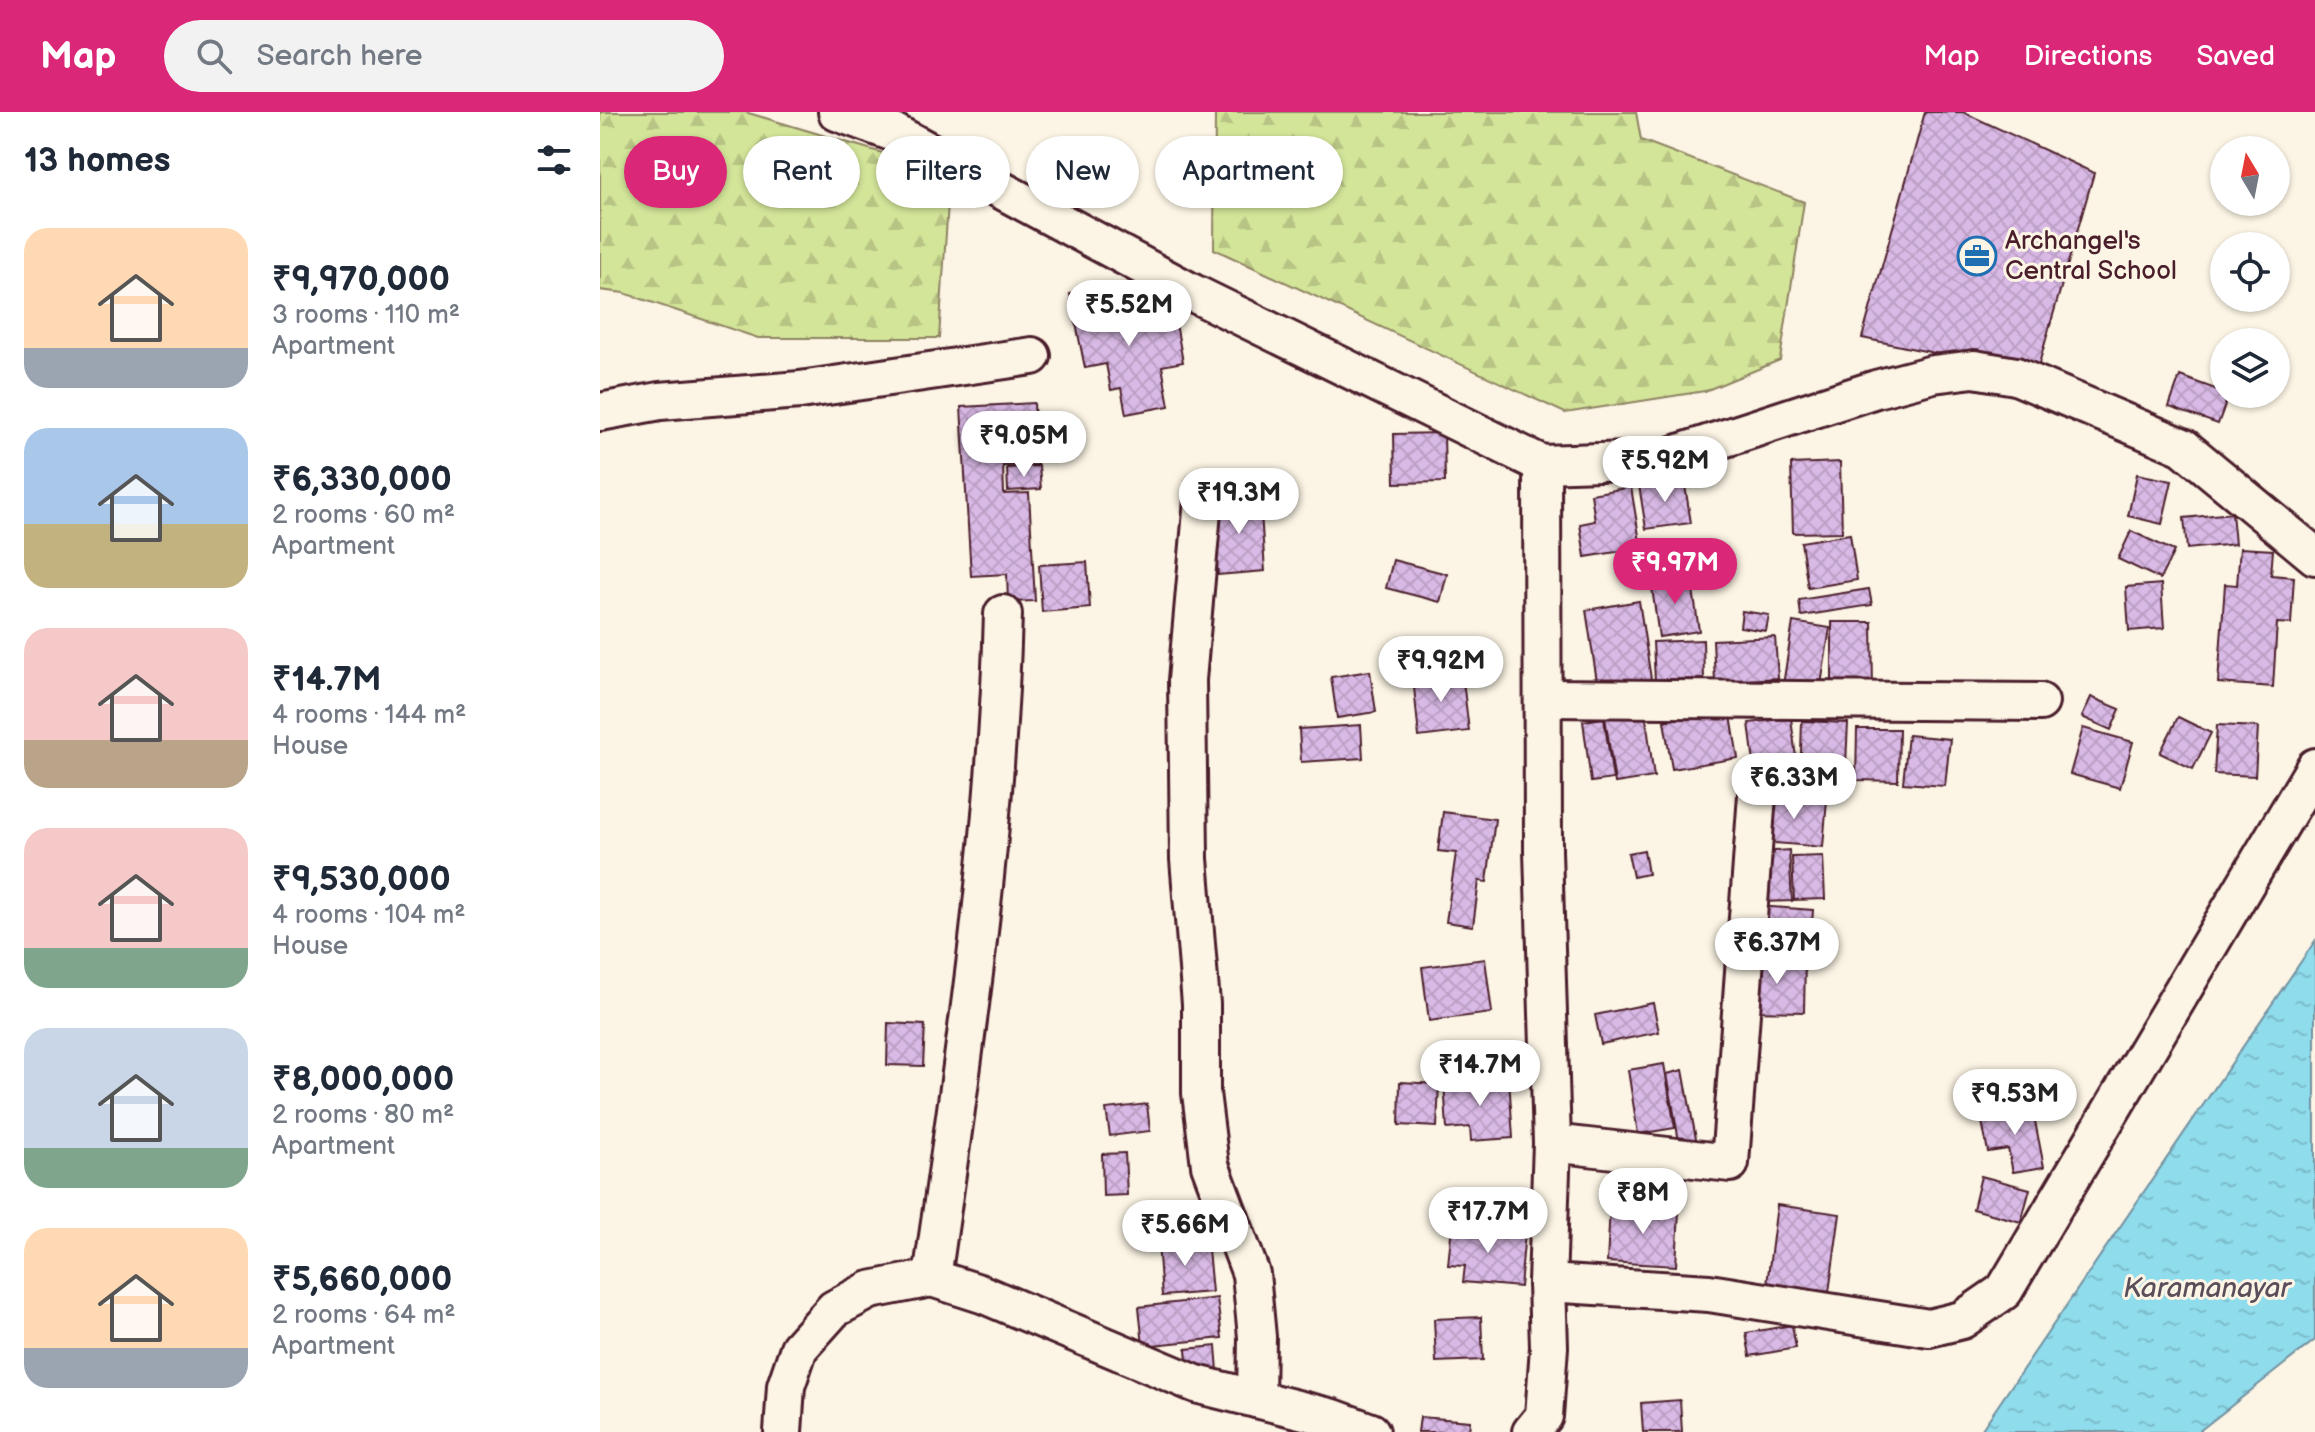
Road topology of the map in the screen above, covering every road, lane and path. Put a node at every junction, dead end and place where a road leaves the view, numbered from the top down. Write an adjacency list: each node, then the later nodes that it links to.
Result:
1 (837, 112): 4 (street)
2 (1032, 356): 3 (street)
3 (600, 412)
4 (1542, 464): 6 (street); 8 (street)
5 (1204, 489): 15 (street)
6 (2315, 556)
7 (1003, 614): 13 (street)
8 (1545, 698): 9 (street); 12 (street)
9 (2040, 702)
10 (2315, 767): 14 (street)
11 (1758, 781): 12 (street)
12 (1552, 1143): 14 (street)
13 (932, 1278): 15 (street); 16 (street)
14 (1547, 1283): 18 (street)
15 (1256, 1399): 17 (street)
16 (783, 1432)
17 (1371, 1432)
18 (1531, 1432)

